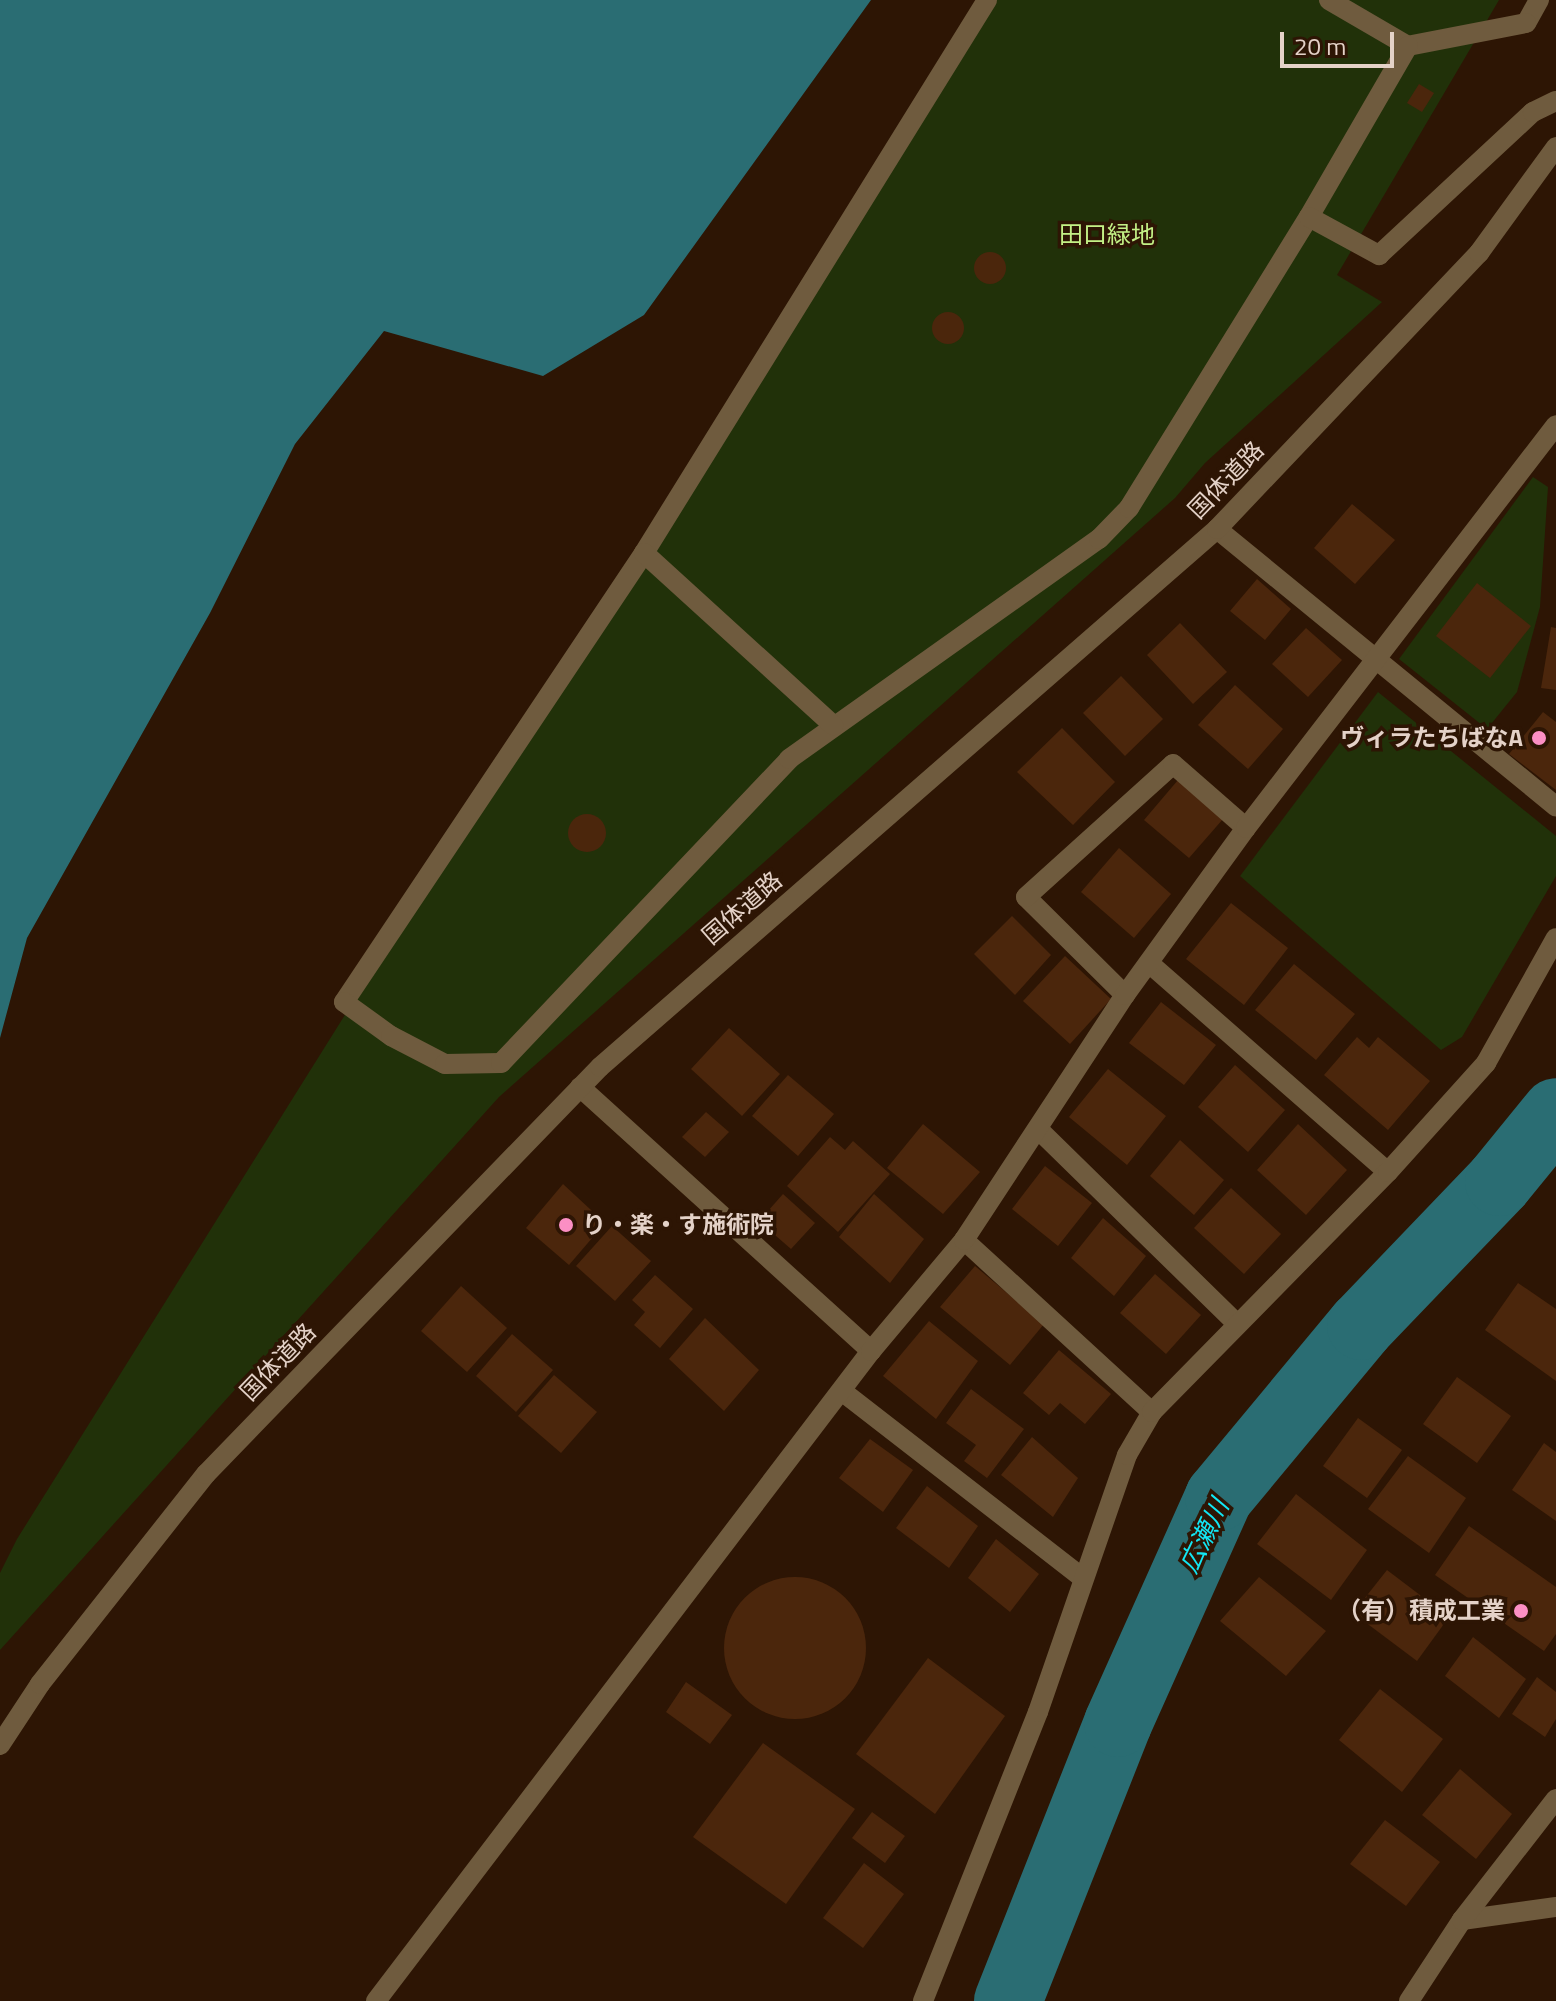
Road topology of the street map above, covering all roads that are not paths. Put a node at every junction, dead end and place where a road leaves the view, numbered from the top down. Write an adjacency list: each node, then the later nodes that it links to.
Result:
1 (987, 0): 10 (street)
2 (1329, 0): 4 (street)
3 (1539, 0): 4 (street)
4 (1408, 46): 7 (street)
5 (1556, 101): 7 (street)
6 (1556, 147): 9 (street, 国体道路)
7 (1309, 217): 12 (street)
8 (1556, 425): 11 (street)
9 (1217, 529): 11 (street); 18 (street, 国体道路)
10 (644, 553): 12 (street); 12 (street)
11 (1376, 660): 13 (street); 14 (street)
12 (833, 725)
13 (1556, 806)
14 (1246, 828): 16 (street); 17 (street)
15 (1556, 938): 20 (street)
16 (1149, 963): 17 (street); 20 (street)
17 (1125, 995): 19 (street)
18 (580, 1087): 23 (street); 27 (street, 国体道路)
19 (1038, 1129): 21 (street); 22 (street)
20 (1388, 1172): 22 (street)
21 (964, 1240): 23 (street); 25 (street)
22 (1237, 1324): 25 (street)
23 (871, 1351): 24 (street)
24 (843, 1392): 26 (street); 31 (street)
25 (1152, 1412): 26 (street)
26 (1083, 1578): 32 (street)
27 (0, 1745)
28 (1556, 1799): 30 (street)
29 (1556, 1907): 30 (street)
30 (1462, 1920): 33 (street)
31 (376, 2001)
32 (923, 2001)
33 (1409, 2001)

